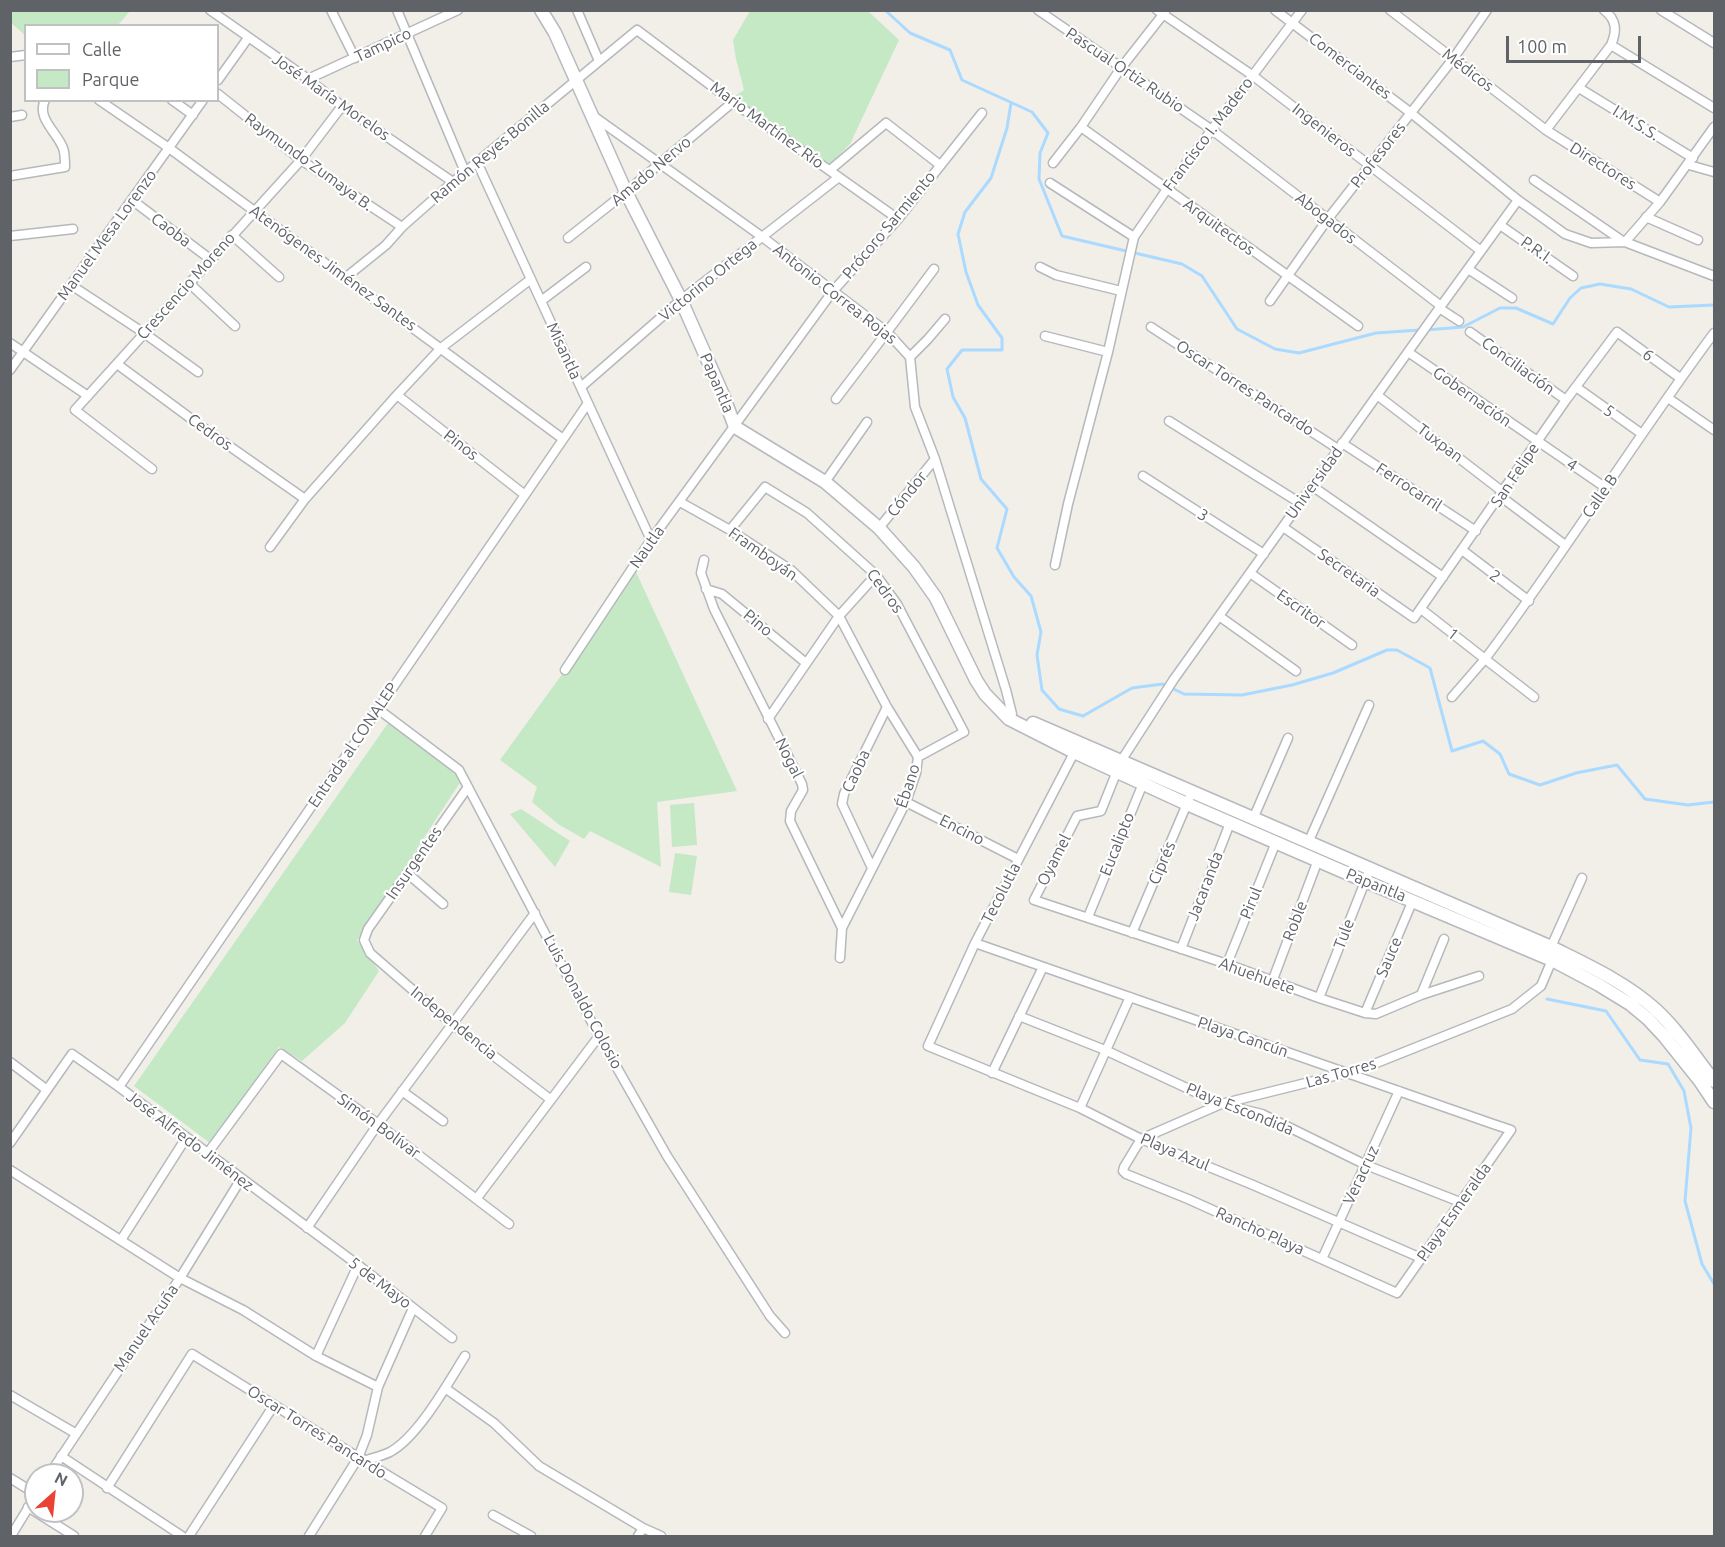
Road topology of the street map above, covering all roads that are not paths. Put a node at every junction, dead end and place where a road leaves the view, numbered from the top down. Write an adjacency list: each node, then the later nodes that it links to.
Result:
1 (210, 10): 18 (street, José María Morelos)
2 (331, 10): 21 (street)
3 (397, 10): 17 (street)
4 (458, 10): 17 (street, Tampico)
5 (541, 10): 28 (street, Papantla)
6 (577, 10): 23 (street)
7 (1275, 10): 15 (street, Comerciantes)
8 (1302, 10): 15 (street, Francisco I. Madero)
9 (1390, 10): 22 (street, Médicos)
10 (1487, 10): 22 (street, Profesores)
11 (1604, 10): 20 (street)
12 (1661, 10): 19 (street)
13 (1043, 12): 24 (street, Pascual Ortiz Rubio)
14 (1162, 12): 24 (street); 25 (street, Ingenieros)
15 (1293, 22): 25 (street, Francisco I. Madero); 38 (street, Comerciantes)
16 (637, 30): 23 (street, Ramón Reyes Bonilla); 35 (street, Mario Martínez Río)
17 (406, 33): 21 (street, Tampico); 57 (street)
18 (248, 38): 26 (street); 27 (street, José María Morelos)
19 (1714, 43)
20 (1611, 45): 29 (street); 37 (street)
21 (355, 58): 27 (street, Tampico)
22 (1453, 59): 38 (street, Profesores); 47 (street, Médicos)
23 (599, 61): 28 (street, Ramón Reyes Bonilla)
24 (1121, 68): 44 (street); 46 (street, Pascual Ortiz Rubio)
25 (1252, 75): 46 (street, Francisco I. Madero); 55 (street, Ingenieros)
26 (219, 79)
27 (308, 79): 36 (street, José María Morelos)
28 (576, 81): 42 (street, Papantla); 50 (street, Ramón Reyes Bonilla)
29 (1579, 88): 47 (street); 51 (street, I.M.S.S.)
30 (219, 95): 49 (street, Raymundo Zumaya B.)
31 (44, 102): 59 (street)
32 (102, 102): 48 (street, Atenógenes Jiménez Santes)
33 (175, 102): 41 (street)
34 (202, 102): 41 (street, Manuel Mesa Lorenzo)
35 (733, 102): 53 (street, Amado Nervo); 56 (street, Mario Martínez Río)
36 (342, 106): 49 (street, Crescencio Moreno); 62 (street, José María Morelos)
37 (1714, 108)
38 (1412, 112): 55 (street, Profesores); 67 (street, Comerciantes)
39 (982, 113): 54 (street, Prócoro Sarmiento)
40 (22, 115): 43 (street)
41 (193, 115): 48 (street, Manuel Mesa Lorenzo)
42 (592, 115): 53 (street, Antonio Correa Rojas); 65 (street, Papantla)
43 (10, 117)
44 (1081, 127): 52 (street); 64 (street, Arquitectos)
45 (1714, 127): 51 (street)
46 (1212, 129): 64 (street, Francisco I. Madero); 72 (street, Abogados)
47 (1546, 130): 68 (street, Directores)
48 (169, 148): 66 (street, Manuel Mesa Lorenzo); 69 (street, Atenógenes Jiménez Santes)
49 (301, 160): 69 (street, Crescencio Moreno); 74 (street, Raymundo Zumaya B.)
50 (477, 162): 57 (street, Ramón Reyes Bonilla); 94 (street, Misantla)
51 (1691, 162): 58 (street, I.M.S.S.); 68 (street)
52 (1053, 163)
53 (660, 164): 65 (street, Amado Nervo); 78 (street, Antonio Correa Rojas)
54 (940, 165): 56 (street); 71 (street, Prócoro Sarmiento)
55 (1370, 166): 72 (street, Profesores); 83 (street, Ingenieros)
56 (830, 170): 60 (street, Mario Martínez Río)
57 (465, 172): 62 (street, Ramón Reyes Bonilla)
58 (1714, 172)
59 (10, 176)
60 (839, 177): 71 (street, Mario Martínez Río); 78 (street, Victorino Ortega)
61 (1534, 180): 82 (street)
62 (453, 182): 74 (street, Ramón Reyes Bonilla)
63 (1050, 183): 81 (street)
64 (1167, 189): 81 (street, Francisco I. Madero); 89 (street, Arquitectos)
65 (626, 192): 79 (street, Amado Nervo); 100 (street, Papantla)
66 (132, 200): 84 (street, Caoba); 96 (street, Manuel Mesa Lorenzo)
67 (1518, 200): 73 (street, Universidad); 82 (street, Comerciantes)
68 (1660, 202): 70 (street)
69 (254, 211): 76 (street, Crescencio Moreno); 93 (street, Atenógenes Jiménez Santes)
70 (1646, 217): 80 (street); 82 (street)
71 (898, 219): 97 (street, Prócoro Sarmiento)
72 (1327, 220): 89 (street, Profesores); 103 (street, Abogados)
73 (1500, 225): 83 (street, Universidad); 90 (street, P.R.I.)
74 (402, 227): 93 (street, Ramón Reyes Bonilla)
75 (73, 229): 77 (street)
76 (232, 235): 84 (street, Crescencio Moreno); 92 (street)
77 (10, 236)
78 (761, 236): 97 (street, Antonio Correa Rojas); 100 (street, Victorino Ortega)
79 (568, 238)
80 (1698, 240)
81 (1133, 242): 98 (street, Francisco I. Madero)
82 (1625, 242): 91 (street)
83 (1481, 251): 87 (street, Universidad)
84 (210, 259): 95 (street, Crescencio Moreno)
85 (586, 267): 101 (street)
86 (1040, 267): 98 (street)
87 (1468, 268): 99 (street); 103 (street, Universidad)
88 (934, 269): 109 (street)
89 (1287, 275): 102 (street, Profesores); 107 (street, Arquitectos)
90 (1573, 276)
91 (1714, 276)
92 (279, 277)
93 (345, 278): 116 (street, Atenógenes Jiménez Santes)
94 (531, 279): 101 (street, Misantla); 116 (street)
95 (189, 283): 106 (street); 112 (street, Crescencio Moreno)
96 (71, 285): 112 (street); 117 (street, Manuel Mesa Lorenzo)
97 (833, 291): 109 (street, Antonio Correa Rojas); 136 (street, Prócoro Sarmiento)
98 (1121, 291): 118 (street, Francisco I. Madero)
99 (1512, 298)
100 (681, 300): 125 (street, Victorino Ortega); 136 (street, Papantla)
101 (541, 301): 125 (street, Misantla)
102 (1270, 301)
103 (1440, 307): 105 (street); 119 (street, Universidad)
104 (945, 319): 120 (street)
105 (1460, 321)
106 (235, 326)
107 (1358, 326)
108 (1151, 327): 141 (street, Oscar Torres Pancardo)
109 (887, 332): 120 (street, Antonio Correa Rojas); 131 (street)
110 (1470, 332): 132 (street, Conciliación)
111 (1617, 332): 124 (street, 6); 126 (street, San Felipe)
112 (144, 333): 121 (street, Crescencio Moreno); 123 (street)
113 (1714, 333): 124 (street, Calle B)
114 (1045, 336): 118 (street)
115 (10, 343): 117 (street)
116 (441, 348): 127 (street); 139 (street, Atenógenes Jiménez Santes)
117 (24, 352): 122 (street, Manuel Mesa Lorenzo); 129 (street)
118 (1108, 352): 163 (street, Francisco I. Madero)
119 (1408, 352): 128 (street, Universidad); 140 (street, Gobernación)
120 (910, 357): 142 (street, Antonio Correa Rojas)
121 (117, 364): 129 (street, Crescencio Moreno); 150 (street, Cedros)
122 (10, 370)
123 (198, 372)
124 (1680, 378): 130 (street, Calle B)
125 (581, 387): 133 (street, Misantla)
126 (1576, 387): 132 (street, San Felipe); 138 (street, 5)
127 (397, 395): 149 (street, Pinos); 150 (street)
128 (1377, 395): 141 (street, Universidad); 148 (street, Tuxpan)
129 (88, 396): 143 (street, Crescencio Moreno)
130 (1668, 398): 137 (street); 138 (street, Calle B)
131 (836, 399)
132 (1566, 400): 140 (street, San Felipe)
133 (588, 403): 139 (street, Entrada al CONALEP); 157 (street, Misantla)
134 (1169, 421): 152 (street)
135 (867, 422): 145 (street)
136 (735, 427): 145 (street, Papantla); 151 (street, Nautla)
137 (1714, 430)
138 (1642, 434): 147 (street, Calle B)
139 (564, 439): 149 (street, Entrada al CONALEP)
140 (1537, 442): 147 (street, 4); 148 (street, San Felipe)
141 (1340, 446): 146 (street, Universidad); 156 (street, Ferrocarril)
142 (935, 459): 154 (street, Cóndor); 178 (street, Antonio Correa Rojas)
143 (152, 469)
144 (1143, 476): 161 (street, 3)
145 (825, 482): 154 (street, Papantla)
146 (1312, 486): 152 (street, Universidad); 166 (street)
147 (1606, 488): 158 (street, Calle B)
148 (1502, 494): 156 (street, San Felipe); 158 (street)
149 (525, 495): 184 (street, Entrada al CONALEP)
150 (305, 499): 159 (street)
151 (680, 502): 155 (street, Framboyán); 157 (street, Nautla)
152 (1300, 503): 153 (street, Universidad)
153 (1283, 527): 161 (street, Universidad); 172 (street, Secretaria)
154 (879, 528): 179 (street, Papantla)
155 (730, 530): 165 (street, Cedros); 170 (street, Framboyán)
156 (1476, 531): 160 (street, San Felipe)
157 (651, 540): 176 (street, Nautla)
158 (1565, 545): 168 (street, Calle B)
159 (270, 547)
160 (1462, 550): 166 (street, San Felipe); 168 (street, 2)
161 (1264, 554): 164 (street, Universidad)
162 (704, 560): 167 (street, Nogal)
163 (1055, 565)
164 (1250, 573): 171 (street, Universidad); 173 (street, Escritor)
165 (876, 575): 170 (street); 189 (street, Cedros)
166 (1443, 577): 169 (street, San Felipe)
167 (706, 589): 175 (street, Pino); 186 (street, Nogal)
168 (1529, 601): 174 (street, Calle B)
169 (1420, 609): 172 (street, San Felipe); 174 (street, 1)
170 (839, 616): 175 (street); 183 (street, Ébano)
171 (1219, 616): 177 (street); 190 (street, Universidad)
172 (1414, 618)
173 (1352, 645)
174 (1485, 659): 180 (street, 1); 181 (street, Calle B)
175 (806, 663): 186 (street)
176 (565, 670)
177 (1296, 671)
178 (1005, 690): 179 (street); 185 (street, Antonio Correa Rojas)
179 (985, 694): 185 (street, Papantla)
180 (1534, 696)
181 (1452, 697)
182 (1369, 705): 198 (street)
183 (887, 707): 189 (street, Ébano); 201 (street, Caoba)
184 (378, 710): 192 (street, Luis Donaldo Colosio); 238 (street, Entrada al CONALEP)
185 (1008, 716): 188 (street, Papantla)
186 (768, 719): 211 (street, Nogal)
187 (1288, 738): 195 (street)
188 (1076, 748): 190 (street, Papantla); 199 (street, Tecolutla)
189 (918, 758): 194 (street, Ébano)
190 (1118, 766): 191 (street, Papantla); 206 (street, Oyamel)
191 (1145, 777): 193 (street, Papantla); 210 (street, Eucalipto)
192 (468, 787): 203 (street, Insurgentes); 209 (street, Luis Donaldo Colosio)
193 (1189, 798): 195 (street, Papantla); 196 (street, Papantla); 212 (street, Ciprés)
194 (906, 802): 199 (street, Encino); 201 (street, Ébano)
195 (1253, 819): 198 (street, Papantla)
196 (1230, 823): 197 (street, Papantla); 217 (street, Jacaranda)
197 (1276, 842): 200 (street, Papantla); 220 (street, Pirul)
198 (1308, 843): 202 (street, Papantla)
199 (1018, 859): 215 (street, Tecolutla)
200 (1318, 860): 205 (street, Papantla); 223 (street, Roble)
201 (872, 868): 211 (street, Ébano)
202 (1371, 869): 205 (street, Tule); 216 (street, Papantla)
203 (407, 873): 208 (street); 214 (street, Insurgentes)
204 (1582, 878): 216 (street)
205 (1365, 881): 207 (street, Papantla); 226 (street, Tule)
206 (1034, 900): 210 (street, Ahuehuete)
207 (1413, 900): 219 (street, Papantla); 227 (street, Sauce)
208 (443, 904)
209 (535, 913): 230 (street); 231 (street, Luis Donaldo Colosio)
210 (1088, 917): 212 (street, Ahuehuete)
211 (842, 928): 218 (street, Nogal)
212 (1132, 933): 217 (street, Ahuehuete)
213 (1444, 939): 224 (street)
214 (364, 940): 230 (street, Independencia)
215 (975, 943): 221 (street, Playa Cancún); 232 (street, Tecolutla)
216 (1551, 947): 229 (street, Papantla)
217 (1181, 949): 220 (street, Ahuehuete)
218 (840, 958)
219 (1552, 960): 229 (street, Papantla); 236 (street, Las Torres)
220 (1227, 964): 223 (street, Ahuehuete)
221 (1043, 967): 225 (street, Playa Cancún); 228 (street)
222 (1479, 976): 224 (street, Ahuehuete)
223 (1272, 982): 226 (street, Ahuehuete)
224 (1421, 995): 227 (street, Ahuehuete)
225 (1130, 997): 233 (street); 236 (street, Playa Cancún)
226 (1319, 999): 227 (street, Ahuehuete)
227 (1365, 1013)
228 (1019, 1016): 233 (street, Playa Escondida); 235 (street)
229 (1658, 1021): 237 (street, Papantla)
230 (452, 1024): 240 (street); 242 (street, Independencia)
231 (599, 1036): 242 (street); 268 (street, Luis Donaldo Colosio)
232 (928, 1046): 235 (street, Playa Azul)
233 (1105, 1050): 244 (street, Playa Escondida); 245 (street)
234 (10, 1062): 239 (street)
235 (992, 1073): 245 (street, Playa Azul)
236 (1346, 1073): 241 (street, Playa Cancún); 244 (street, Las Torres)
237 (1708, 1079): 243 (street, Papantla)
238 (118, 1087): 239 (street, José Alfredo Jiménez); 249 (street, José Alfredo Jiménez)
239 (47, 1090): 251 (street)
240 (402, 1091): 246 (street); 247 (street)
241 (1399, 1091): 248 (street, Playa Cancún); 253 (street, Veracruz)
242 (550, 1099): 256 (street)
243 (1714, 1102)
244 (1221, 1104): 250 (street, Las Torres); 253 (street, Playa Escondida)
245 (1080, 1108): 250 (street, Playa Azul)
246 (443, 1122)
247 (378, 1124): 252 (street, Simón Bolívar); 256 (street, Simón Bolívar); 260 (street)
248 (1511, 1131): 257 (street, Playa Esmeralda)
249 (186, 1138): 252 (street, José Alfredo Jiménez); 261 (street)
250 (1141, 1138): 258 (street, Playa Azul); 263 (street, Rancho Playa)
251 (10, 1143)
252 (207, 1154): 255 (street, José Alfredo Jiménez)
253 (1366, 1165): 257 (street, Playa Escondida); 258 (street, Veracruz)
254 (10, 1170): 261 (street)
255 (241, 1179): 260 (street, José Alfredo Jiménez); 265 (street, Manuel Acuña)
256 (477, 1198): 259 (street, Simón Bolívar)
257 (1460, 1203): 262 (street, Playa Esmeralda)
258 (1339, 1223): 262 (street, Playa Azul); 263 (street, Veracruz)
259 (509, 1224)
260 (307, 1228): 264 (street, 5 de Mayo)
261 (121, 1240): 265 (street)
262 (1421, 1258): 266 (street, Playa Esmeralda)
263 (1322, 1259): 266 (street, Rancho Playa)
264 (358, 1265): 267 (street, 5 de Mayo); 270 (street)
265 (180, 1278): 270 (street); 276 (street, Manuel Acuña)
266 (1397, 1293)
267 (413, 1308): 269 (street, 5 de Mayo); 272 (street)
268 (785, 1333)
269 (452, 1338)
270 (316, 1356): 272 (street)
271 (465, 1356): 273 (street)
272 (378, 1388): 278 (street)
273 (446, 1388): 278 (street); 286 (street)
274 (10, 1395): 276 (street)
275 (274, 1405): 278 (street, Oscar Torres Pancardo); 282 (street, Oscar Torres Pancardo); 290 (street)
276 (75, 1433): 277 (street, Manuel Acuña)
277 (61, 1456): 279 (street, Manuel Acuña); 282 (street)
278 (361, 1460): 291 (street); 292 (street, Oscar Torres Pancardo)
279 (57, 1463)
280 (10, 1478): 281 (street)
281 (24, 1487)
282 (106, 1488): 289 (street)
283 (24, 1513): 287 (street)
284 (493, 1515): 293 (street)
285 (53, 1523): 288 (street)
286 (643, 1528): 294 (street); 295 (street)
287 (10, 1536)
288 (74, 1536)
289 (182, 1536)
290 (189, 1536)
291 (309, 1536)
292 (424, 1536)
293 (531, 1536)
294 (638, 1536)
295 (661, 1536)

